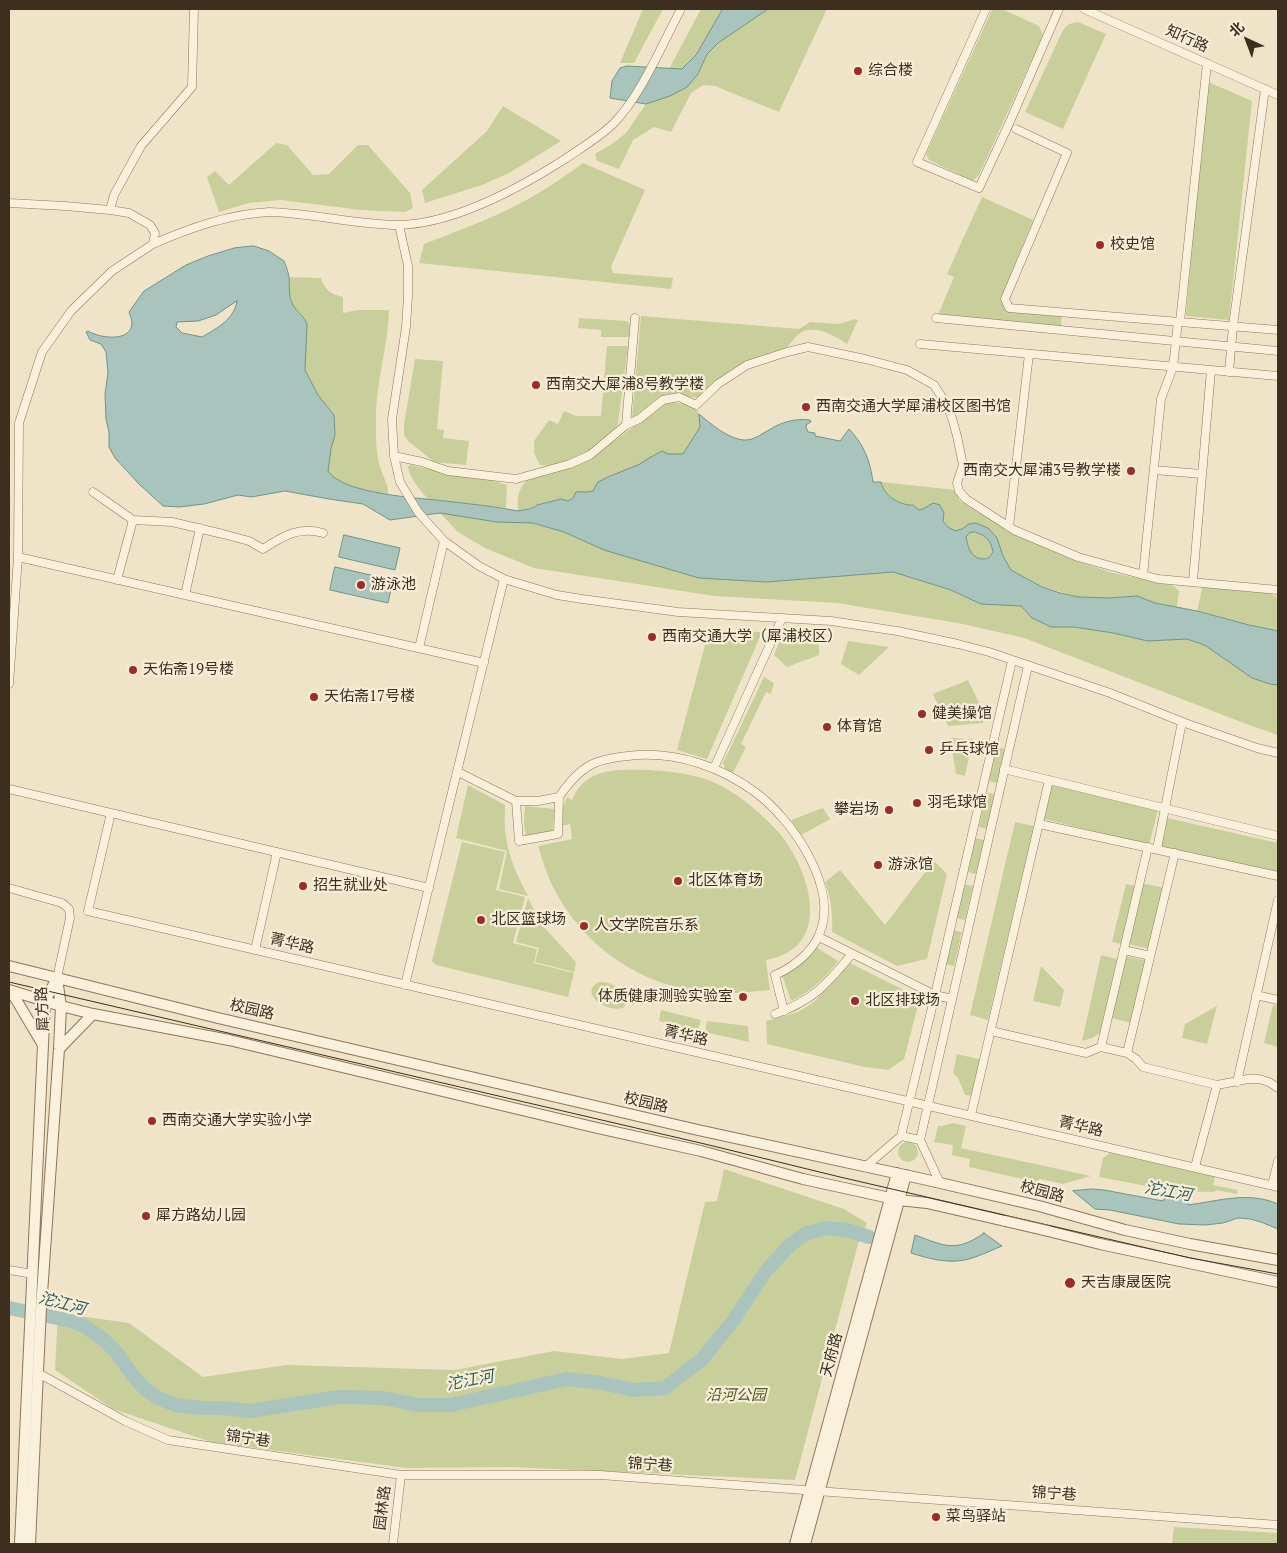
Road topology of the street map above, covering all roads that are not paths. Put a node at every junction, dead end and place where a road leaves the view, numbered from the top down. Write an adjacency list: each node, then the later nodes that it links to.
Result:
1 (194, 9): 11 (street)
2 (681, 9): 12 (street)
3 (986, 9): 4 (street)
4 (1059, 9)
5 (1084, 9): 6 (street, 知行路)
6 (1207, 63): 7 (street, 知行路); 16 (street)
7 (1265, 89): 8 (street, 知行路); 17 (street)
8 (1278, 95)
9 (1016, 129): 16 (street)
10 (9, 203): 11 (street)
11 (110, 210): 13 (street)
12 (399, 225): 13 (street); 29 (street)
13 (153, 244): 38 (street)
14 (635, 318): 28 (street)
15 (936, 318): 19 (street)
16 (1179, 322): 17 (street); 19 (street)
17 (1233, 326): 18 (street); 21 (street)
18 (1278, 330)
19 (1176, 341): 21 (street); 24 (street)
20 (920, 344): 23 (street)
21 (1231, 346): 22 (street); 26 (street)
22 (1278, 351)
23 (1030, 354): 24 (street); 34 (street)
24 (1173, 366): 25 (street); 30 (street)
25 (1211, 370): 26 (street); 31 (street)
26 (1229, 372): 27 (street)
27 (1278, 376)
28 (626, 425): 29 (street); 34 (street)
29 (394, 456): 37 (street)
30 (1154, 470): 31 (street); 39 (street)
31 (1202, 474): 42 (street)
32 (93, 492): 33 (street)
33 (133, 520): 35 (street); 41 (street)
34 (1009, 527): 39 (street)
35 (200, 528): 36 (street); 44 (street)
36 (323, 532)
37 (444, 541): 40 (street); 47 (street)
38 (18, 557): 41 (street); 46 (street)
39 (1143, 574): 42 (street)
40 (504, 579): 45 (street); 49 (street)
41 (117, 580): 44 (street)
42 (1193, 581): 43 (street)
43 (1278, 590)
44 (185, 595): 47 (street)
45 (782, 618): 48 (street); 54 (street)
46 (10, 637): 51 (street)
47 (418, 648): 49 (street)
48 (1012, 661): 50 (street); 82 (street)
49 (484, 663): 56 (street)
50 (1028, 666): 52 (street); 55 (street)
51 (9, 684)
52 (1182, 722): 53 (street); 61 (street)
53 (1278, 753)
54 (714, 768): 59 (street); 73 (street)
55 (1004, 769): 57 (street); 84 (street)
56 (458, 772): 60 (street); 71 (street)
57 (1050, 780): 61 (street); 63 (street)
58 (9, 789): 62 (street)
59 (559, 797): 60 (street); 60 (street)
60 (516, 801)
61 (1164, 808): 64 (street); 66 (street)
62 (111, 813): 67 (street); 74 (street, 菁华路)
63 (1039, 824): 65 (street); 91 (street)
64 (1278, 836)
65 (1148, 847): 66 (street); 75 (street)
66 (1156, 849): 68 (street)
67 (277, 852): 71 (street); 74 (street)
68 (1175, 853): 69 (street); 77 (street)
69 (1278, 876)
70 (9, 888): 79 (street)
71 (430, 888): 80 (street)
72 (1278, 900): 83 (street)
73 (819, 936): 76 (street); 88 (street)
74 (255, 950): 80 (street, 菁华路)
75 (1124, 950): 77 (street); 93 (street)
76 (852, 954): 82 (street); 88 (street)
77 (1150, 956): 95 (street)
78 (9, 966): 79 (street, 校园路)
79 (57, 978): 86 (street, 犀方路); 87 (street, 犀方路); 105 (street, 校园路)
80 (405, 985): 99 (street, 菁华路)
81 (10, 991): 86 (street); 92 (street)
82 (935, 995): 84 (street); 99 (street)
83 (1256, 996): 85 (street); 96 (street)
84 (952, 999): 100 (street)
85 (1278, 1000)
86 (46, 1001): 87 (street); 92 (street, 犀方路)
87 (61, 1006): 89 (street); 94 (street, 犀方路)
88 (784, 1011): 90 (street)
89 (93, 1014): 94 (street); 110 (street)
90 (775, 1014)
91 (990, 1032): 93 (street); 101 (street)
92 (44, 1046): 113 (street, 犀方路)
93 (1101, 1046): 95 (street)
94 (59, 1049): 115 (street, 犀方路)
95 (1127, 1053): 97 (street)
96 (1236, 1082): 97 (street); 98 (street)
97 (1217, 1085): 106 (street)
98 (1278, 1088)
99 (909, 1101): 100 (street, 菁华路); 102 (street)
100 (928, 1106): 101 (street, 菁华路); 103 (street)
101 (971, 1116): 106 (street, 菁华路)
102 (901, 1136): 103 (street); 105 (street)
103 (920, 1140): 108 (street)
104 (1278, 1161): 109 (street)
105 (865, 1167): 107 (street, 校园路)
106 (1195, 1167): 109 (street, 菁华路)
107 (901, 1174): 108 (street, 校园路); 110 (street, 天府路)
108 (940, 1182): 111 (street, 校园路)
109 (1275, 1186)
110 (895, 1199): 114 (street, bridge); 119 (street, 天府路)
111 (1278, 1260)
112 (9, 1270): 113 (street)
113 (33, 1274): 115 (street, 犀方路)
114 (1278, 1282)
115 (36, 1308): 116 (street, 犀方路)
116 (35, 1331): 117 (street, 犀方路); 121 (street, 犀方路)
117 (38, 1373): 118 (street, 锦宁巷); 122 (street, 犀方路)
118 (401, 1475): 119 (street, 锦宁巷); 123 (street, 园林路)
119 (815, 1490): 120 (street, 锦宁巷); 124 (street, 天府路); 125 (street, 天府路)
120 (1278, 1525)
121 (20, 1544)
122 (30, 1544)
123 (393, 1544)
124 (795, 1544)
125 (806, 1544)

